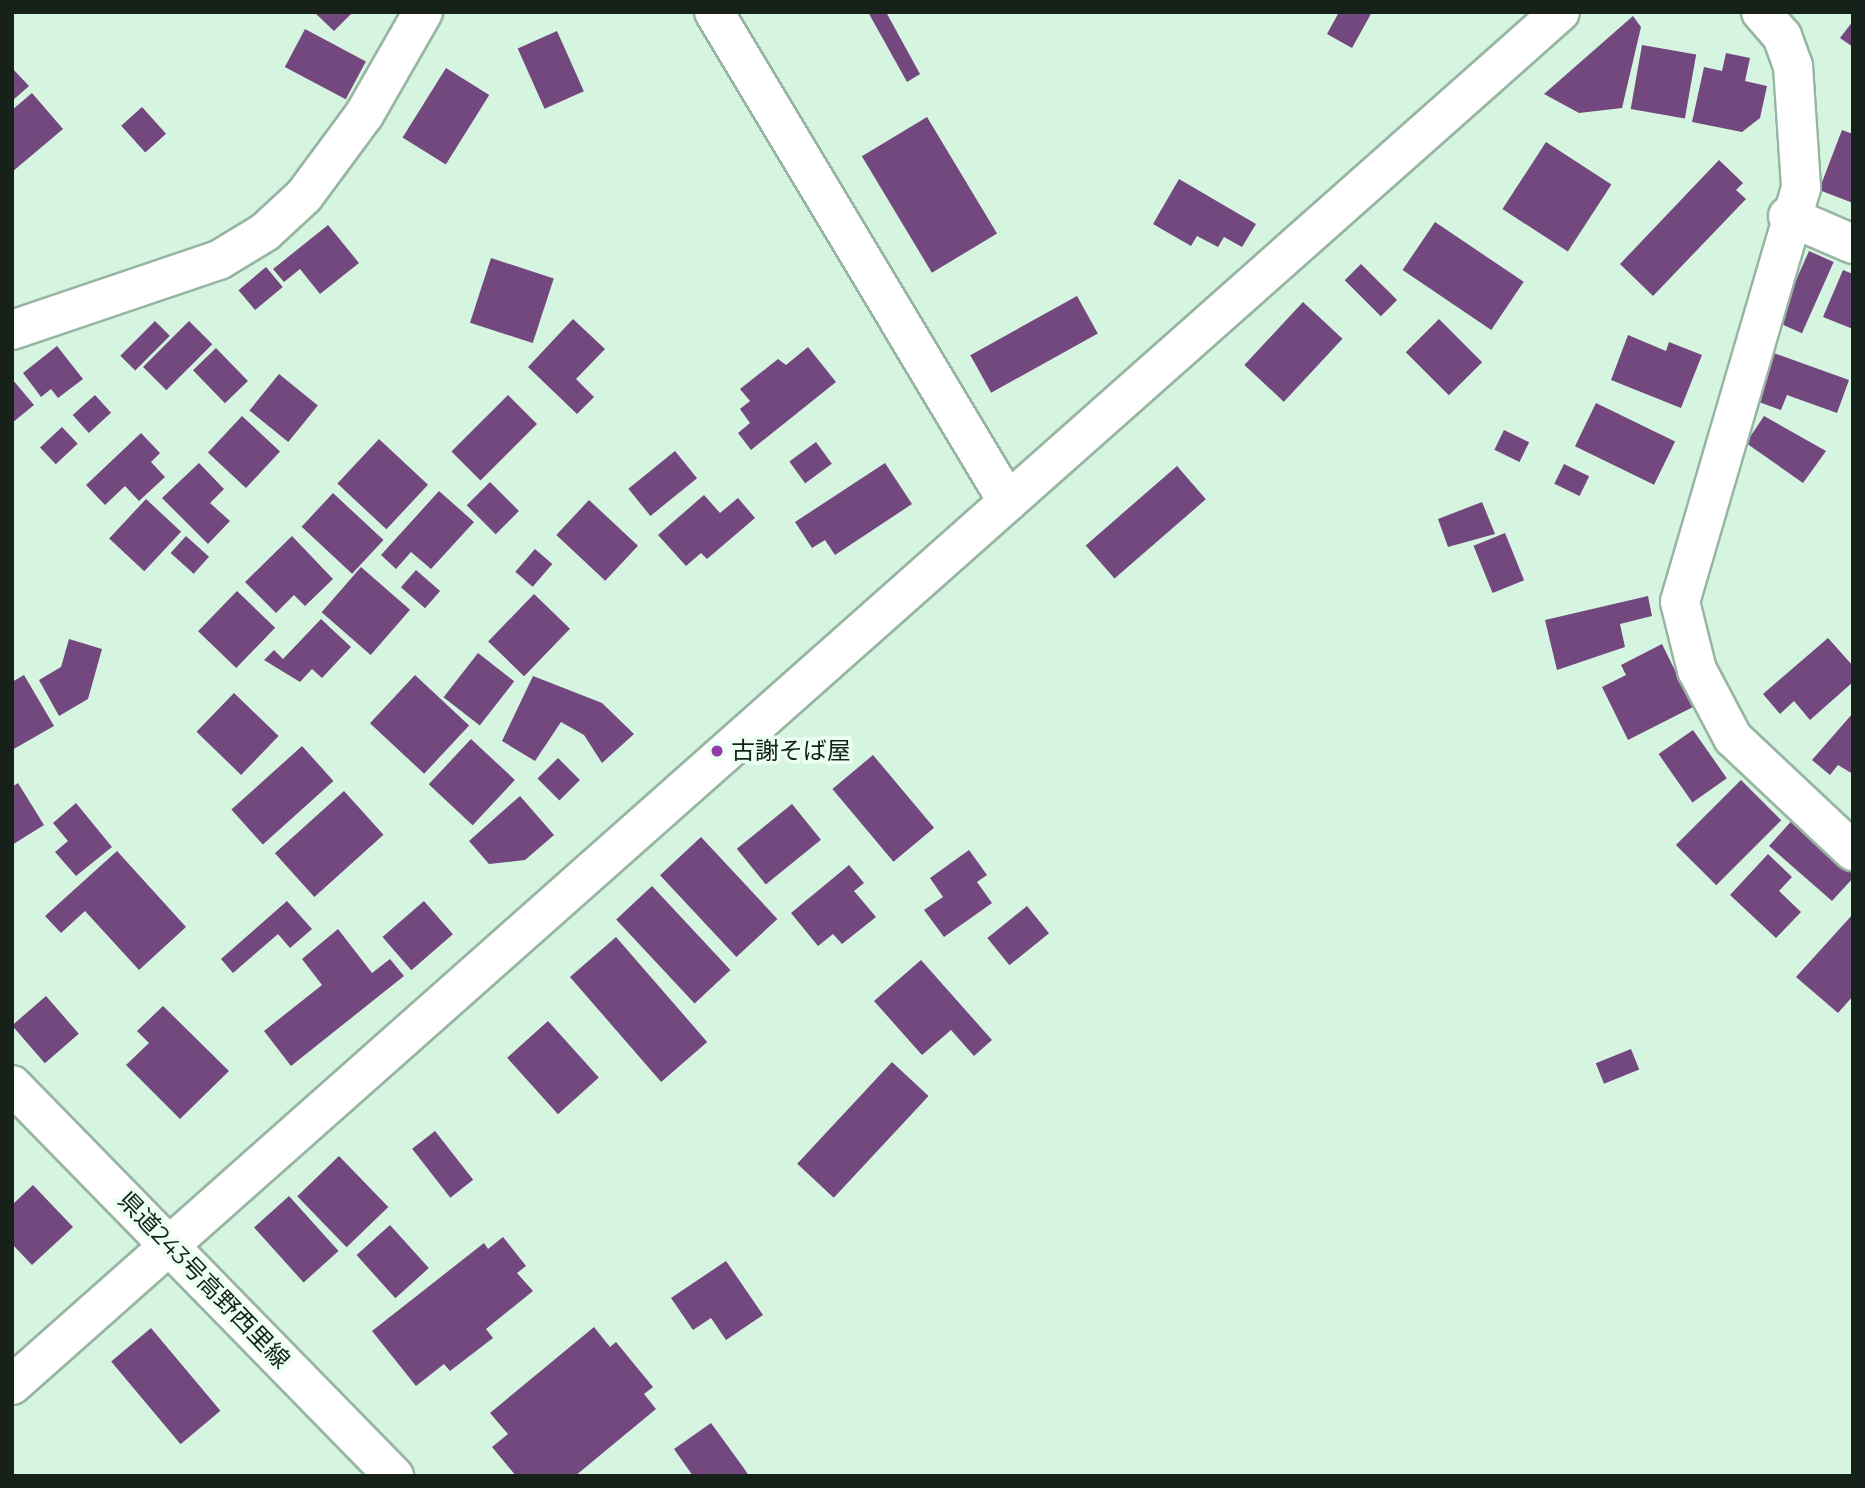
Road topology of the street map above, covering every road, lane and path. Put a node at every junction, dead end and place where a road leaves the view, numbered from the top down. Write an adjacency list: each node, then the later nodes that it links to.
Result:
1 (423, 12): 7 (street)
2 (714, 12): 8 (street)
3 (1560, 12): 8 (street)
4 (1761, 12): 5 (street)
5 (1788, 216): 6 (street); 9 (street)
6 (1853, 244)
7 (12, 330)
8 (1008, 502): 11 (street)
9 (1853, 850)
10 (12, 1085): 11 (street, 県道243号高野西里線)
11 (171, 1243): 12 (street); 13 (street, 県道243号高野西里線)
12 (12, 1385)
13 (394, 1476)

